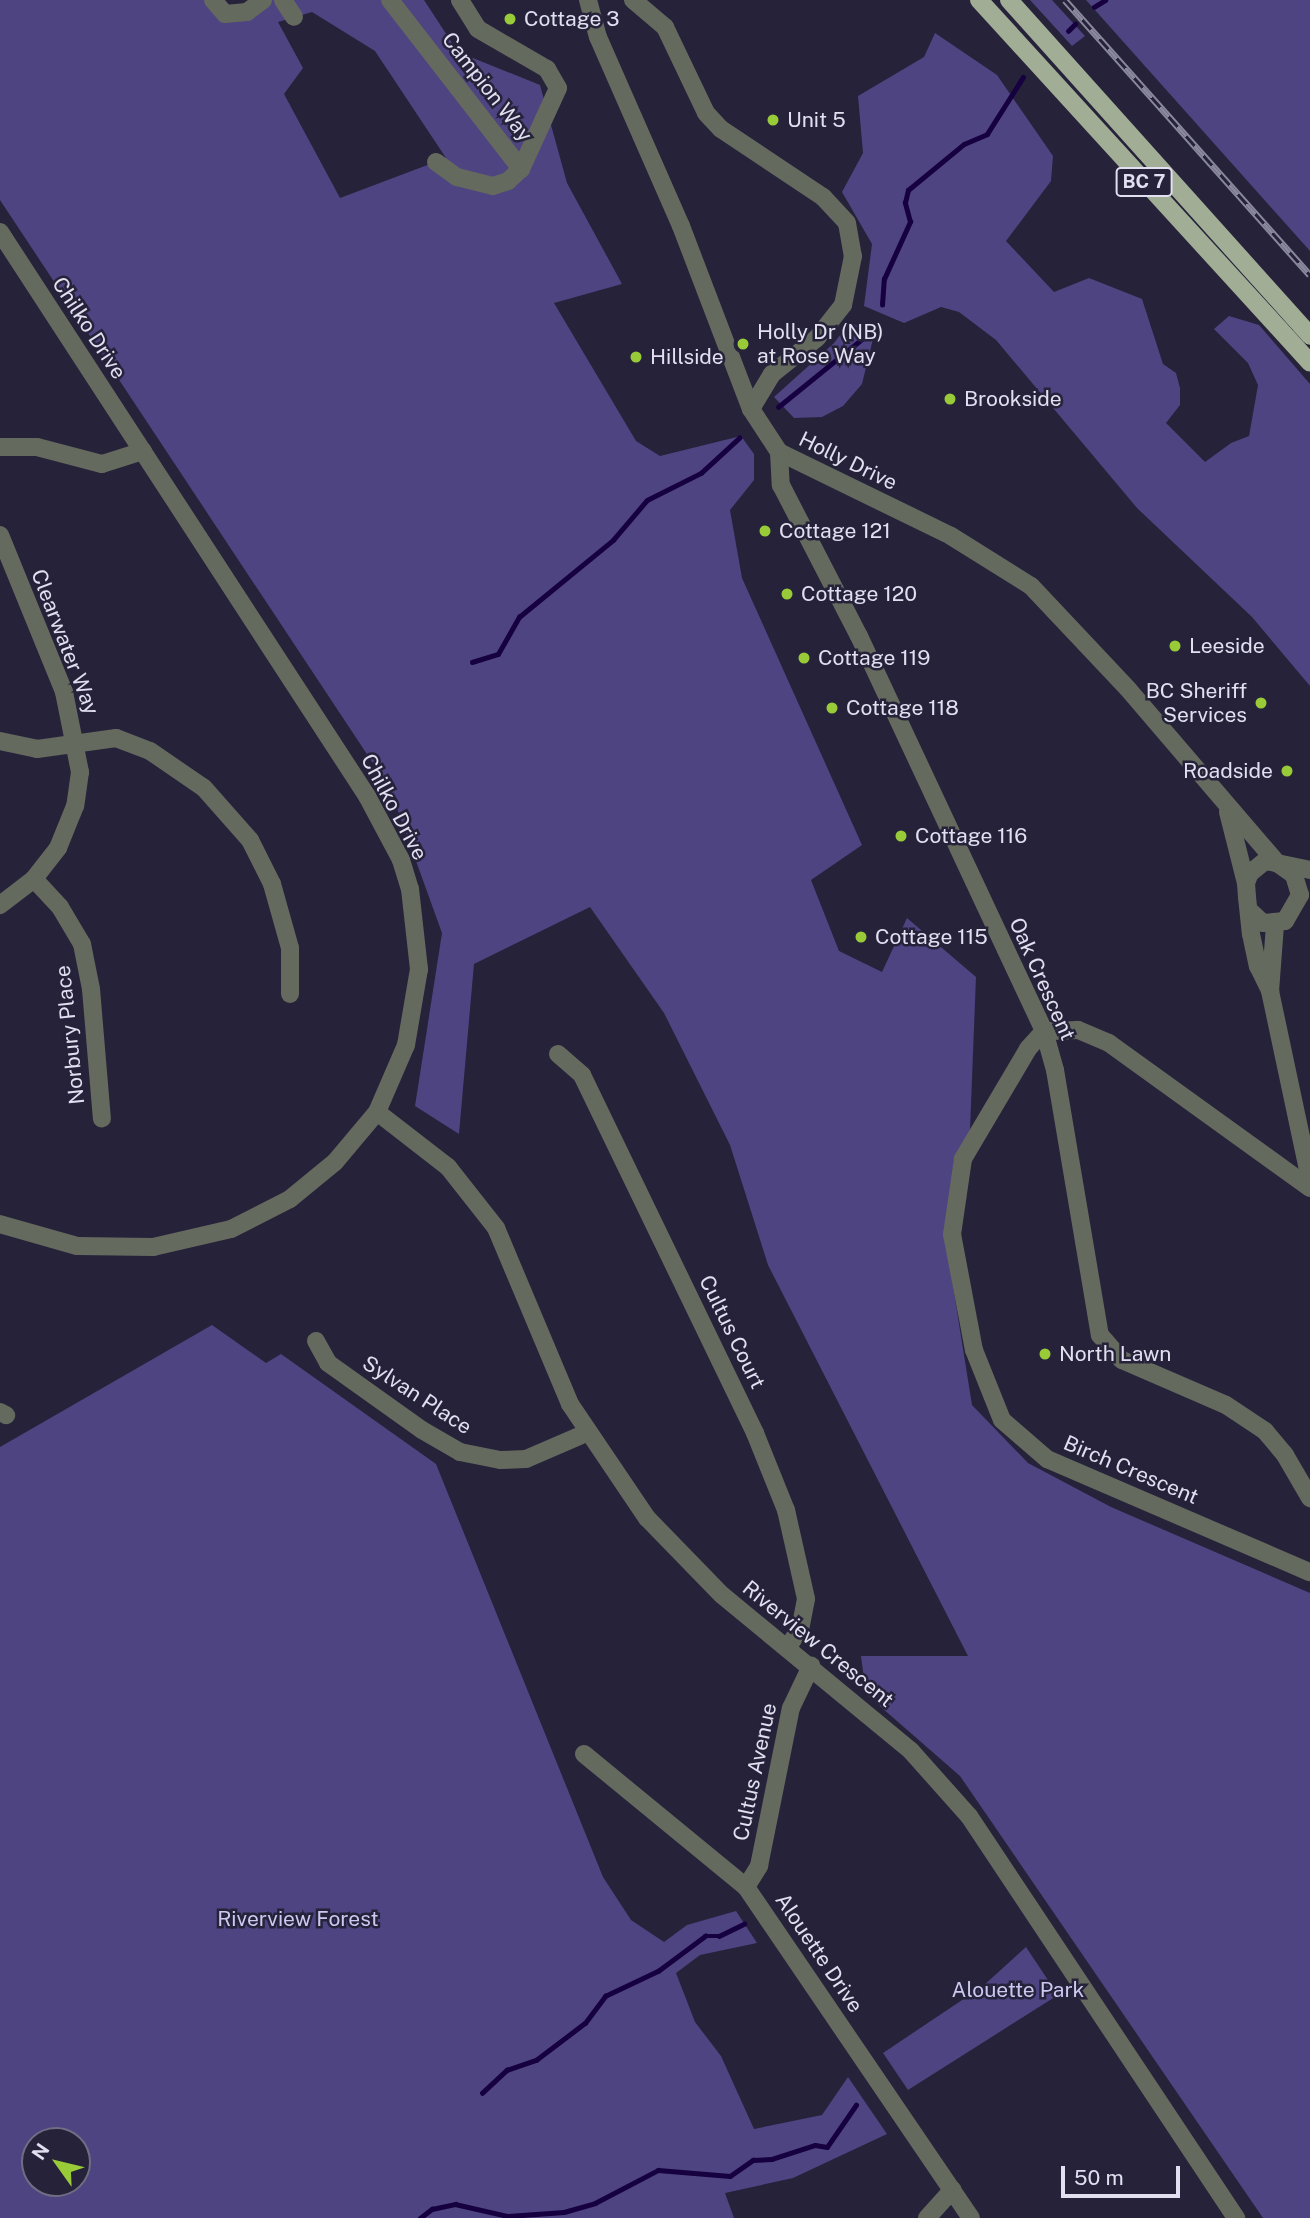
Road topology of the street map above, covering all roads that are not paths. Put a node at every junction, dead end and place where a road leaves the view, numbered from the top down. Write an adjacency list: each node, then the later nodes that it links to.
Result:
1 (213, 0): 2 (street)
2 (263, 0)
3 (283, 0): 10 (street)
4 (390, 0): 12 (street, Campion Way)
5 (460, 0): 12 (street)
6 (588, 0): 16 (street, Holly Drive)
7 (633, 0): 16 (street)
8 (979, 0): 15 (main road, BC 7)
9 (1009, 0): 14 (main road, BC 7)
10 (294, 17)
11 (436, 162): 12 (street)
12 (521, 169)
13 (0, 232): 18 (street, Chilko Drive)
14 (1310, 336)
15 (1310, 363)
16 (751, 409): 19 (street, Holly Drive)
17 (0, 447): 18 (street)
18 (143, 452): 36 (street, Chilko Drive)
19 (779, 452): 23 (street, Holly Drive); 34 (street, Oak Crescent)
20 (0, 536): 22 (street, Clearwater Way)
21 (0, 741): 22 (street)
22 (76, 742): 26 (street, Clearwater Way); 33 (street)
23 (1227, 808): 24 (street, Holly Drive); 27 (street, Holly Drive)
24 (1277, 863): 25 (street); 27 (street); 28 (street)
25 (1310, 870)
26 (34, 879): 29 (street, Clearwater Way); 37 (street, Norbury Place)
27 (1247, 883): 30 (street)
28 (1305, 887): 31 (street)
29 (0, 905)
30 (1249, 910): 31 (street); 32 (street)
31 (1275, 925): 32 (street)
32 (1270, 991): 38 (street)
33 (290, 994)
34 (1044, 1031): 39 (street); 43 (street, Oak Crescent); 44 (street, Birch Crescent)
35 (558, 1054): 45 (street, Cultus Court)
36 (376, 1112): 40 (street, Chilko Drive); 42 (street, Riverview Crescent)
37 (102, 1119)
38 (1310, 1179)
39 (1310, 1188)
40 (0, 1224)
41 (316, 1341): 42 (street, Sylvan Place)
42 (586, 1433): 45 (street, Riverview Crescent)
43 (1310, 1498)
44 (1310, 1572)
45 (788, 1647): 46 (street, Riverview Crescent)
46 (811, 1667): 48 (street, Cultus Avenue); 52 (street, Riverview Crescent)
47 (584, 1754): 48 (street, Alouette Drive)
48 (746, 1887): 49 (street, Alouette Drive)
49 (952, 2190): 50 (street); 51 (street, Alouette Drive)
50 (927, 2218)
51 (971, 2218)
52 (1236, 2218)

